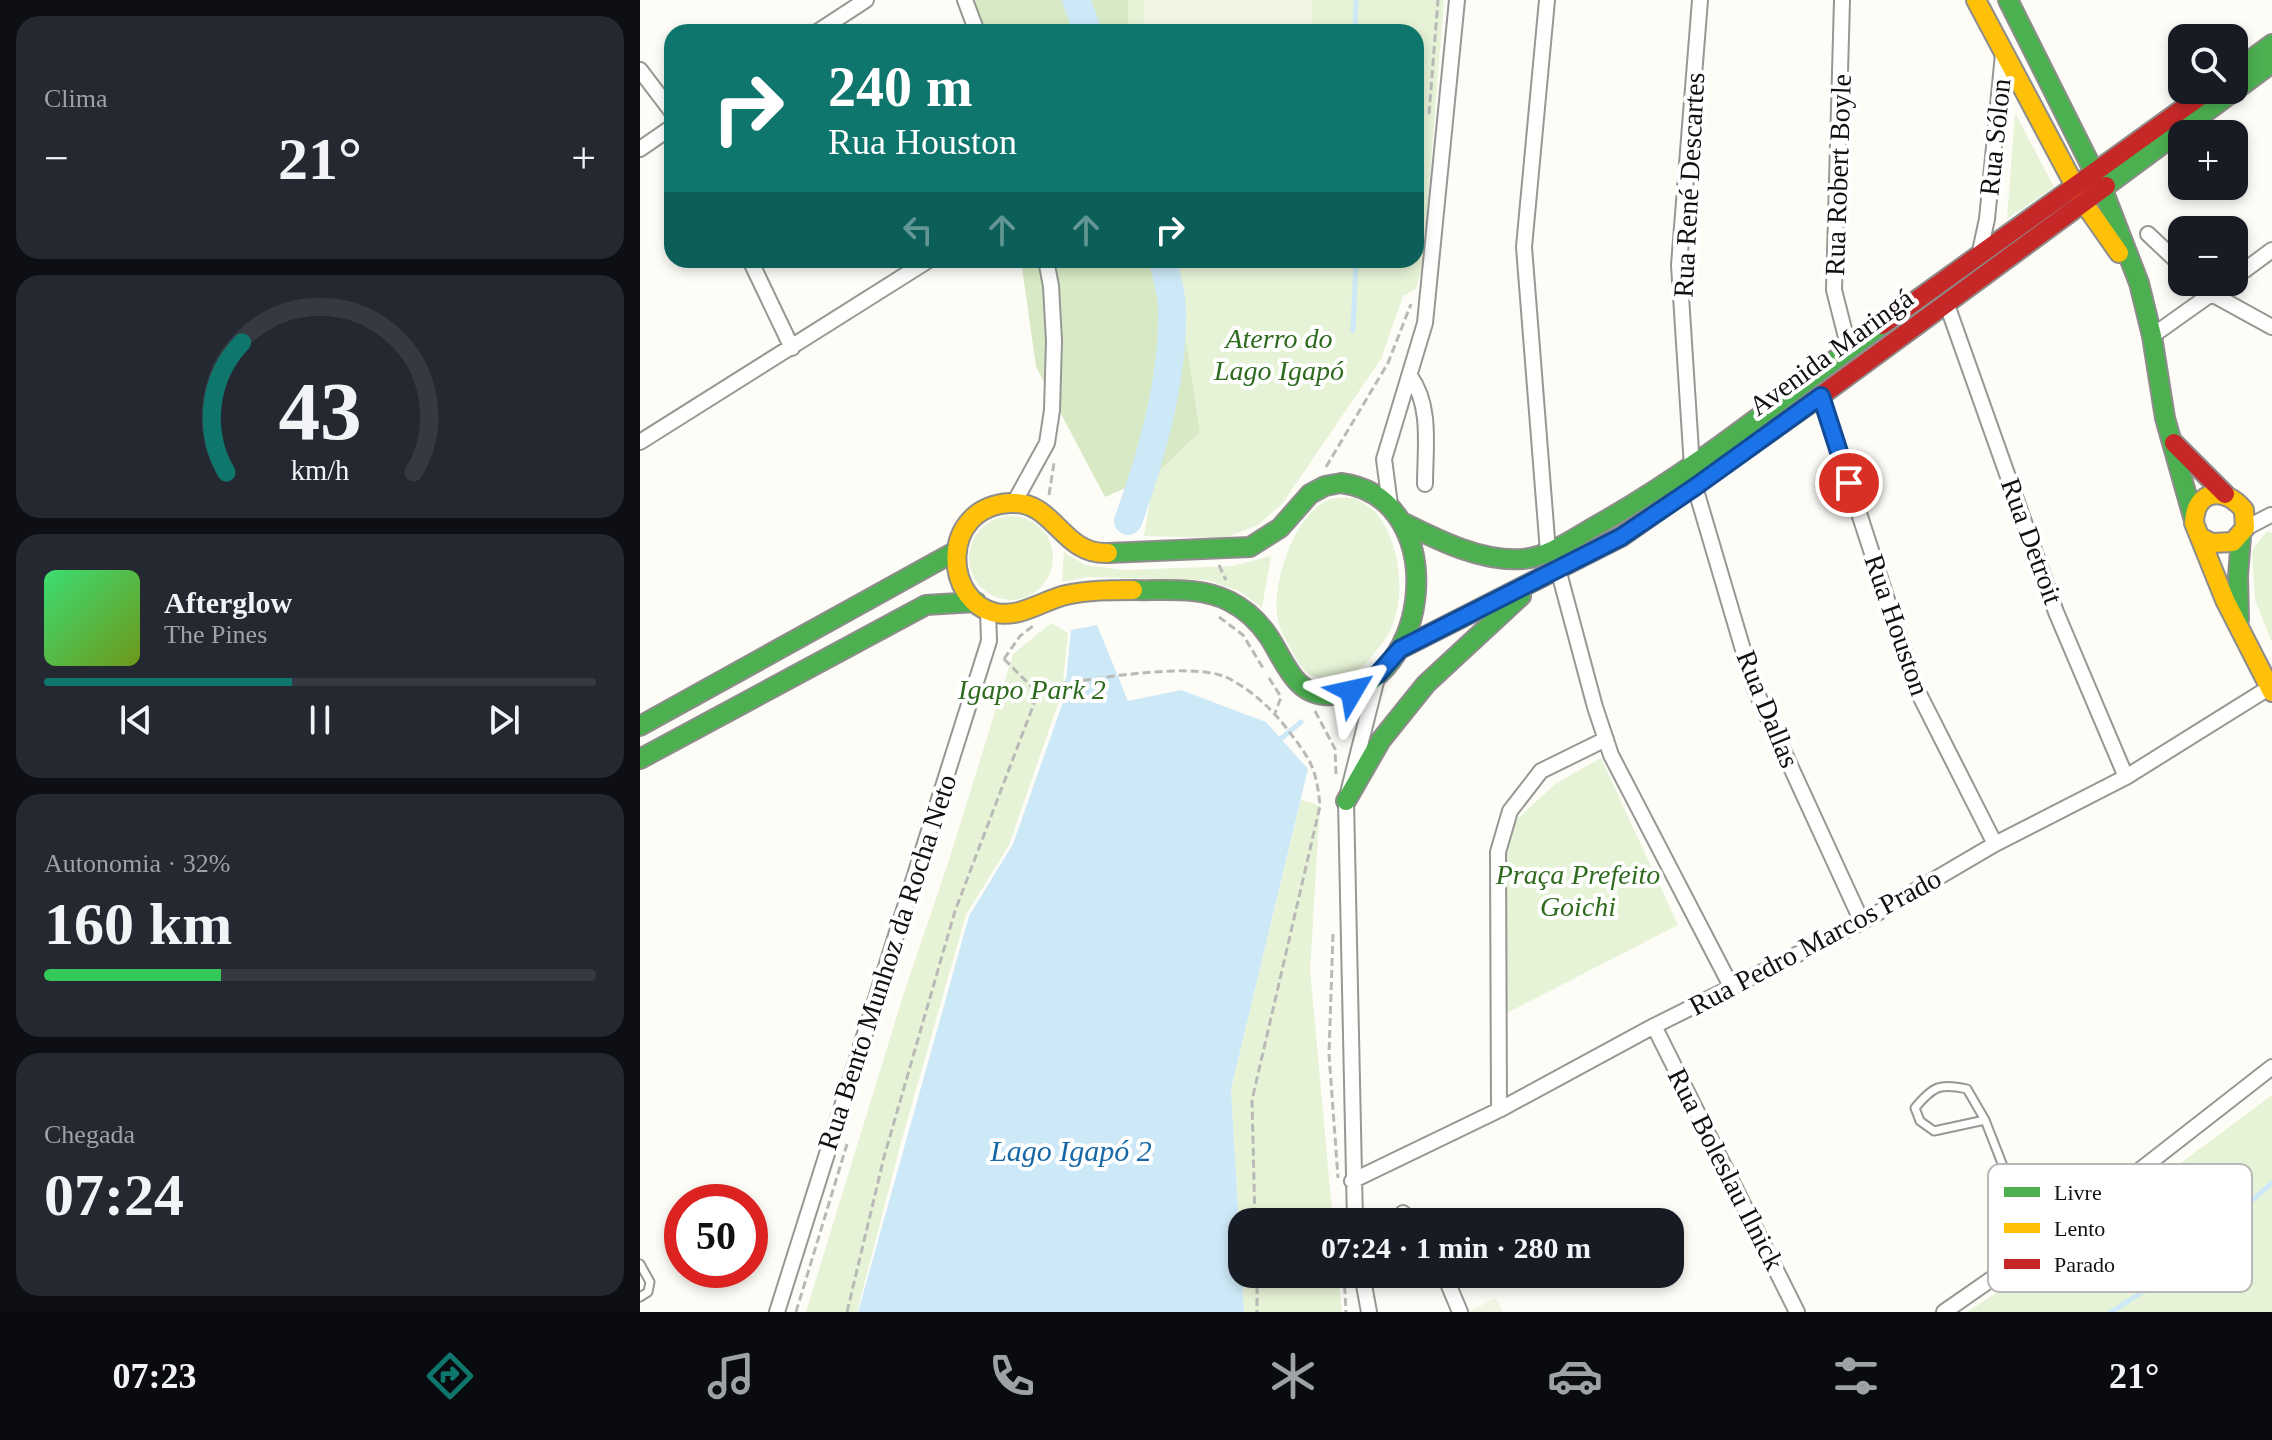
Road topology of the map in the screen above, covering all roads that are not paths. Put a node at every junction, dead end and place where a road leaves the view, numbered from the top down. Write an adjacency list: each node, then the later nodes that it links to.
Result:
1 (866, 0): 9 (street)
2 (965, 0): 10 (street)
3 (1457, 0): 40 (street)
4 (1547, 0): 57 (street)
5 (1700, 0): 44 (street, Rua René Descartes)
6 (1842, 0): 39 (street, Rua Robert Boyle)
7 (1976, 0): 12 (main road)
8 (2008, 0): 20 (main road)
9 (829, 24)
10 (974, 24)
11 (2272, 44): 13 (main road)
12 (2003, 54): 21 (main road); 22 (street, Rua Sólon)
13 (2248, 62)
14 (2272, 63): 20 (main road, Avenida Maringá)
15 (640, 70): 16 (street)
16 (664, 102)
17 (2192, 104): 20 (main road, Avenida Maringá)
18 (664, 132): 19 (street)
19 (640, 149)
20 (2099, 183): 21 (main road, Avenida Maringá); 32 (main road)
21 (2080, 196): 23 (main road, Avenida Maringá); 32 (main road); 35 (main road, Avenida Maringá)
22 (1987, 219): 23 (street, Rua Sólon); 27 (street, Rua Sólon)
23 (2013, 232): 27 (main road, Avenida Maringá)
24 (2148, 234): 26 (street)
25 (2272, 250): 31 (street)
26 (2168, 253)
27 (1979, 256): 39 (main road, Avenida Maringá)
28 (754, 268): 38 (street)
29 (917, 268): 38 (street)
30 (1048, 268): 48 (street)
31 (2248, 268)
32 (2139, 283): 37 (main road)
33 (2209, 296): 37 (street)
34 (2216, 296): 36 (street)
35 (1946, 302): 41 (main road, Avenida Maringá); 68 (street, Rua Detroit)
36 (2272, 327)
37 (2152, 336): 43 (main road)
38 (792, 348): 42 (street)
39 (1849, 349): 44 (main road, Avenida Maringá)
40 (1410, 376): 45 (street); 49 (street)
41 (1821, 396): 46 (main road, Avenida Maringá); 70 (street, Rua Houston)
42 (640, 442)
43 (2172, 442): 47 (main road); 52 (main road)
44 (1692, 467): 57 (main road, Avenida Maringá)
45 (1425, 484)
46 (1695, 487): 58 (main road, Avenida Maringá); 71 (street, Rua Dallas)
47 (2225, 494): 50 (main road); 52 (main road)
48 (1014, 503): 49 (main road, Avenida Maringá); 56 (main road)
49 (1390, 505): 53 (main road, Avenida Maringá)
50 (2244, 509): 51 (street); 54 (main road)
51 (2271, 515): 54 (street)
52 (2193, 517): 55 (main road)
53 (1402, 522): 57 (main road, Avenida Maringá); 62 (main road, Avenida Maringá)
54 (2242, 533): 55 (main road); 61 (main road)
55 (2200, 537): 61 (main road)
56 (956, 551): 60 (main road); 65 (main road)
57 (1548, 552)
58 (1558, 569): 59 (main road, Avenida Maringá); 66 (street)
59 (1540, 579): 62 (main road, Avenida Maringá); 69 (main road)
60 (982, 606): 63 (main road, Avenida Maringá); 67 (main road); 86 (street, Rua Bento Munhoz da Rocha Neto)
61 (2239, 628): 64 (main road)
62 (1400, 649): 63 (main road, Avenida Maringá)
63 (1378, 674): 69 (street)
64 (2271, 689): 68 (street, Rua Pedro Marcos Prado)
65 (640, 726)
66 (1606, 739): 72 (street); 75 (street)
67 (640, 759)
68 (2126, 777): 70 (street, Rua Pedro Marcos Prado)
69 (1346, 801): 79 (street)
70 (1995, 844): 71 (street, Rua Pedro Marcos Prado)
71 (1862, 922): 72 (street, Rua Pedro Marcos Prado)
72 (1732, 988): 73 (street, Rua Pedro Marcos Prado)
73 (1654, 1026): 75 (street, Rua Pedro Marcos Prado); 89 (street, Rua Boleslau Ilnick)
74 (2272, 1067): 78 (street)
75 (1499, 1110): 79 (street, Rua Pedro Marcos Prado)
76 (1985, 1120): 76 (lane); 77 (lane)
77 (2002, 1164)
78 (2148, 1164)
79 (1352, 1181): 80 (street)
80 (1354, 1208)
81 (640, 1264): 85 (lane)
82 (1988, 1281): 90 (street)
83 (1365, 1288): 87 (street)
84 (1450, 1288): 88 (street)
85 (640, 1297)
86 (777, 1312)
87 (1369, 1312)
88 (1460, 1312)
89 (1797, 1312)
90 (1944, 1312)

